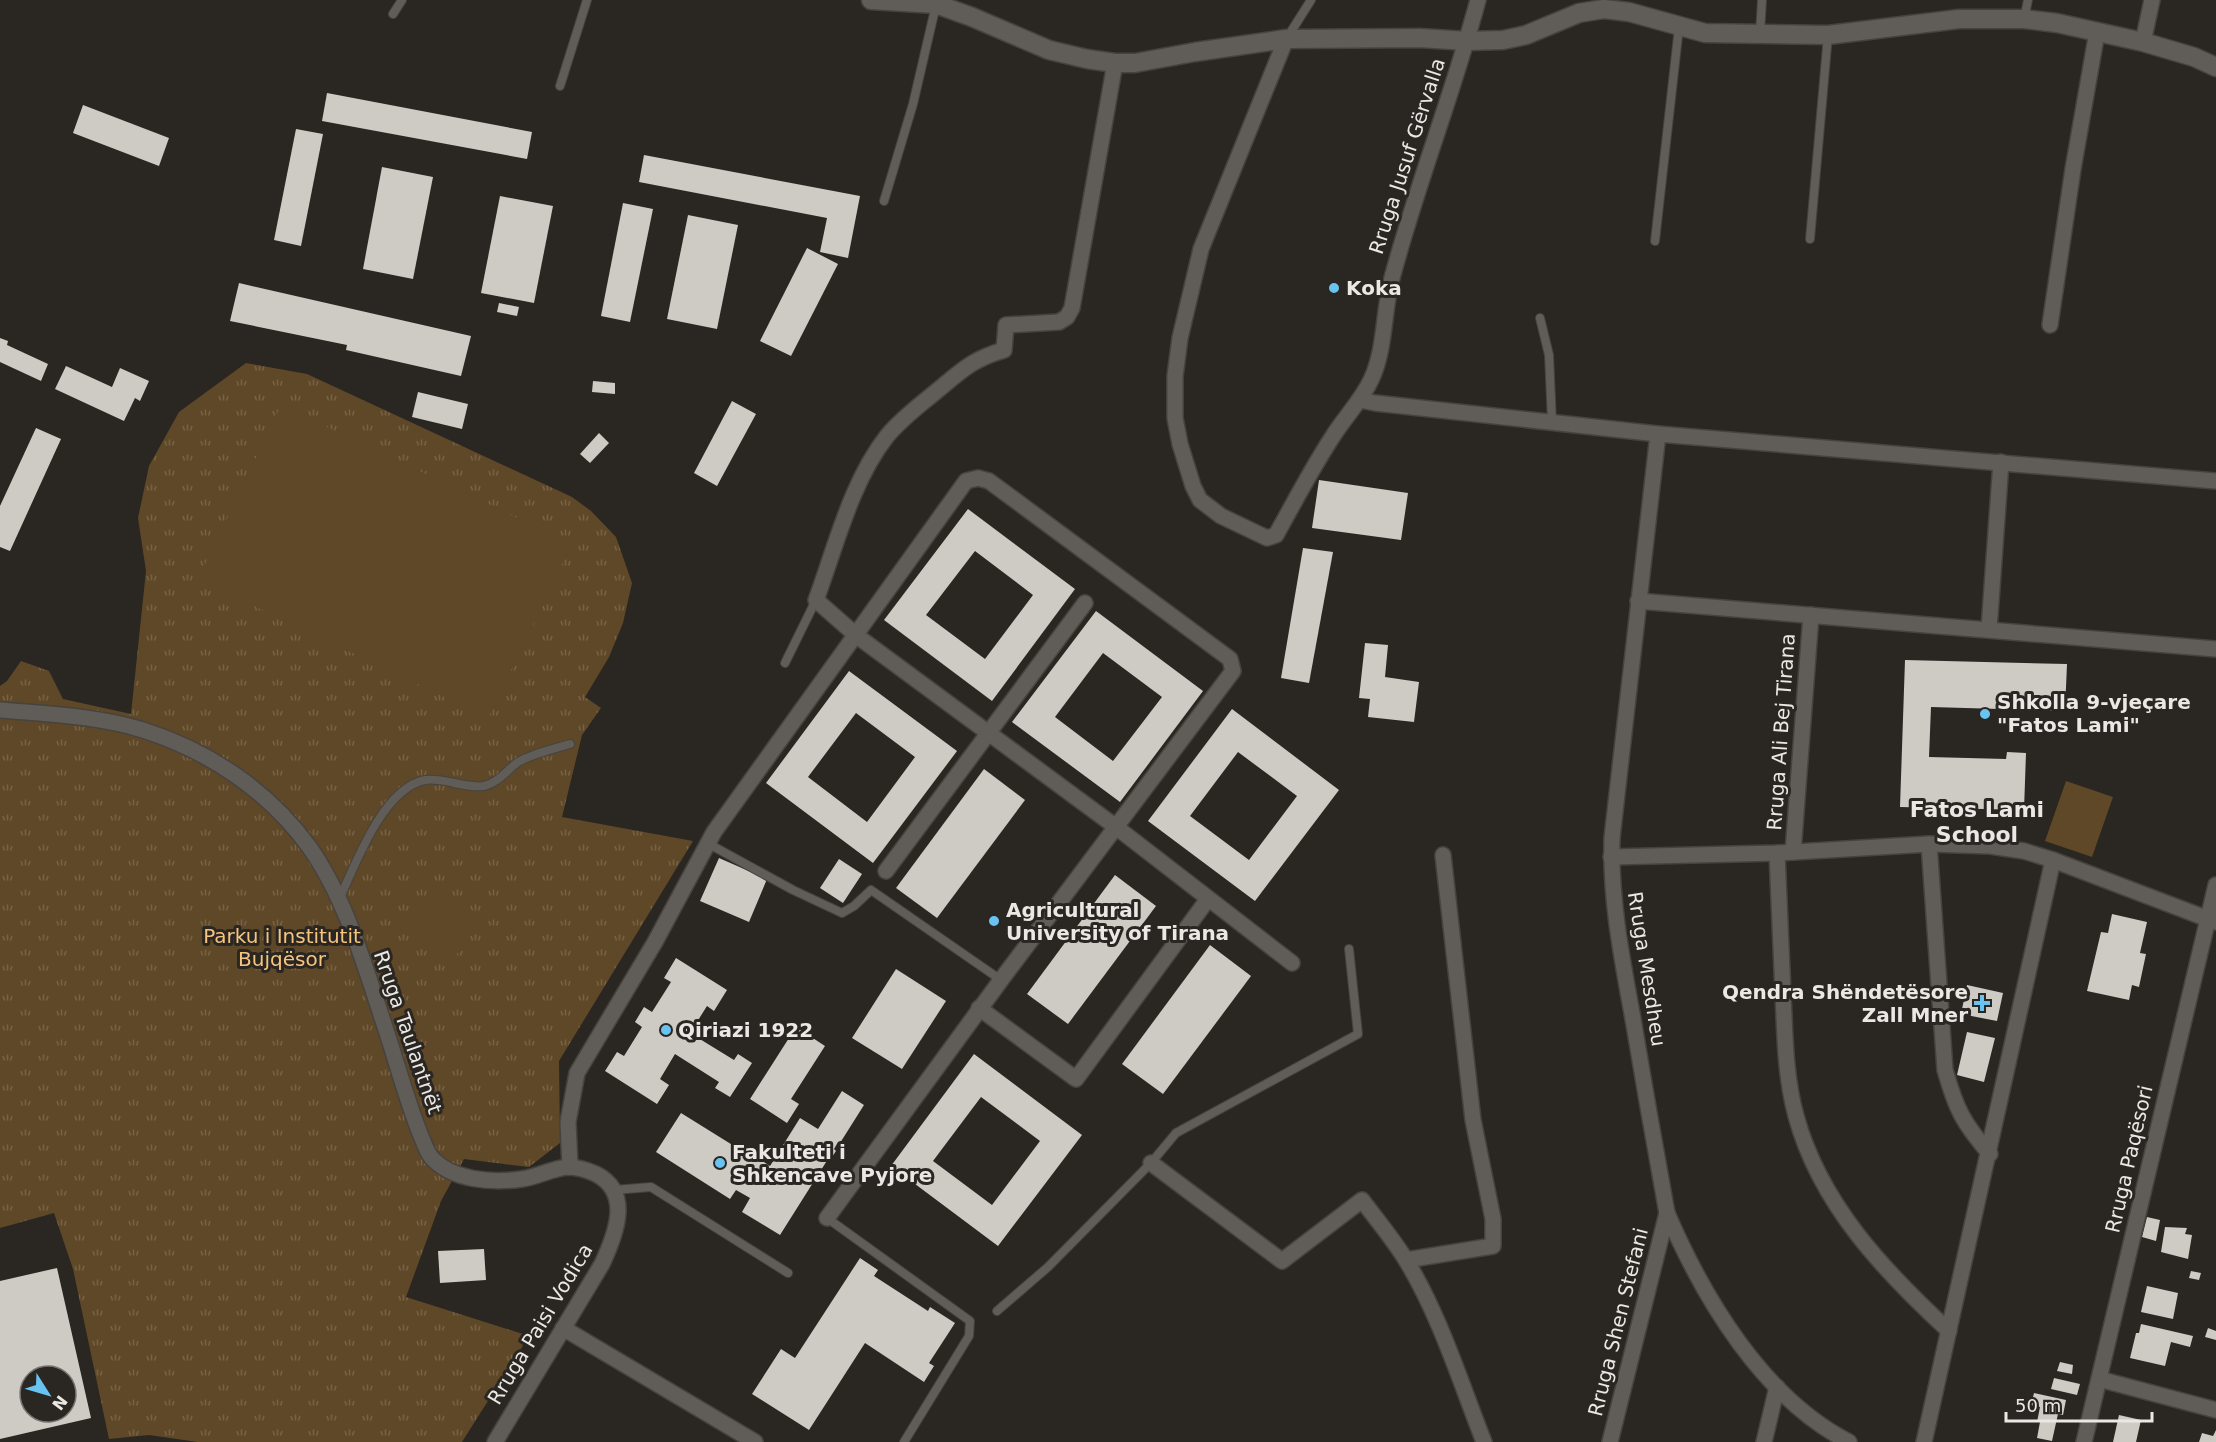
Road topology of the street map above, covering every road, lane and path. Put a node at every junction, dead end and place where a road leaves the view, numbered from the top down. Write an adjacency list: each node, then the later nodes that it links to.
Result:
1 (402, 0): 10 (lane)
2 (587, 0): 21 (lane)
3 (871, 0): 9 (street)
4 (1311, 0): 16 (lane)
5 (1478, 0): 17 (street, Rruga Jusuf Gërvalla)
6 (1762, 0): 14 (lane)
7 (2028, 0): 11 (lane)
8 (2152, 0): 18 (street)
9 (936, 4): 19 (street); 22 (lane)
10 (393, 14)
11 (2024, 19): 13 (street); 15 (street)
12 (1678, 27): 14 (street); 17 (street); 24 (lane)
13 (2097, 32): 18 (street); 26 (street)
14 (1760, 33): 15 (street)
15 (1828, 35): 23 (lane)
16 (1286, 39): 17 (street); 19 (street); 27 (street, Rruga Jusuf Gërvalla)
17 (1467, 41): 27 (street, Rruga Jusuf Gërvalla)
18 (2143, 42): 20 (street)
19 (1115, 63): 32 (street)
20 (2216, 67)
21 (560, 86)
22 (884, 201)
23 (1810, 239)
24 (1654, 241)
25 (1540, 318): 28 (lane)
26 (2050, 325)
27 (1360, 400): 28 (street)
28 (1552, 422): 29 (street)
29 (1658, 434): 30 (street); 33 (street, Rruga Mesdheu)
30 (2001, 462): 31 (street); 36 (street)
31 (2216, 481)
32 (816, 600): 37 (street); 39 (lane)
33 (1638, 602): 35 (street); 49 (street, Rruga Mesdheu)
34 (1085, 603): 41 (street)
35 (1811, 615): 36 (street); 46 (street, Rruga Ali Bej Tirana)
36 (1989, 629): 38 (street)
37 (856, 636): 41 (street); 43 (street); 44 (street)
38 (2216, 649)
39 (785, 663)
40 (0, 710): 54 (street, Rruga Taulantnët)
41 (988, 733): 43 (street); 51 (street)
42 (570, 744): 54 (lane)
43 (1116, 828): 53 (street); 58 (street)
44 (709, 844): 58 (lane); 62 (street)
45 (1929, 844): 46 (street); 50 (street); 60 (street)
46 (1793, 852): 47 (street)
47 (1777, 854): 49 (street); 70 (street, Rruga Ali Bej Tirana)
48 (1443, 855): 66 (street)
49 (1611, 857): 64 (street, Rruga Mesdheu)
50 (2054, 861): 55 (street); 60 (street)
51 (886, 871)
52 (2216, 885): 55 (street, Rruga Paqësori)
53 (1208, 899): 57 (street); 59 (street)
54 (338, 901): 62 (street, Rruga Taulantnët)
55 (2212, 920): 71 (street, Rruga Paqësori)
56 (1349, 949): 61 (lane)
57 (1292, 963)
58 (1001, 980): 59 (street)
59 (980, 1008): 65 (street)
60 (1990, 1154): 70 (street)
61 (1151, 1163): 66 (street); 68 (lane)
62 (570, 1167): 63 (street)
63 (613, 1190): 67 (lane); 69 (street, Rruga Paisi Vodica)
64 (1667, 1213): 72 (street, Rruga Mesdheu); 78 (street, Rruga Shen Stefani)
65 (827, 1218): 76 (lane)
66 (1406, 1260): 77 (street)
67 (788, 1274)
68 (997, 1311)
69 (563, 1328): 74 (street, Rruga Paisi Vodica); 75 (street)
70 (1949, 1331): 81 (street)
71 (2098, 1380): 73 (street); 82 (street, Rruga Paqësori)
72 (1777, 1387): 79 (street); 80 (street, Rruga Mesdheu)
73 (2216, 1410)
74 (496, 1441)
75 (755, 1442)
76 (904, 1442)
77 (1484, 1442)
78 (1610, 1442)
79 (1764, 1442)
80 (1849, 1442)
81 (1924, 1442)
82 (2084, 1442)

